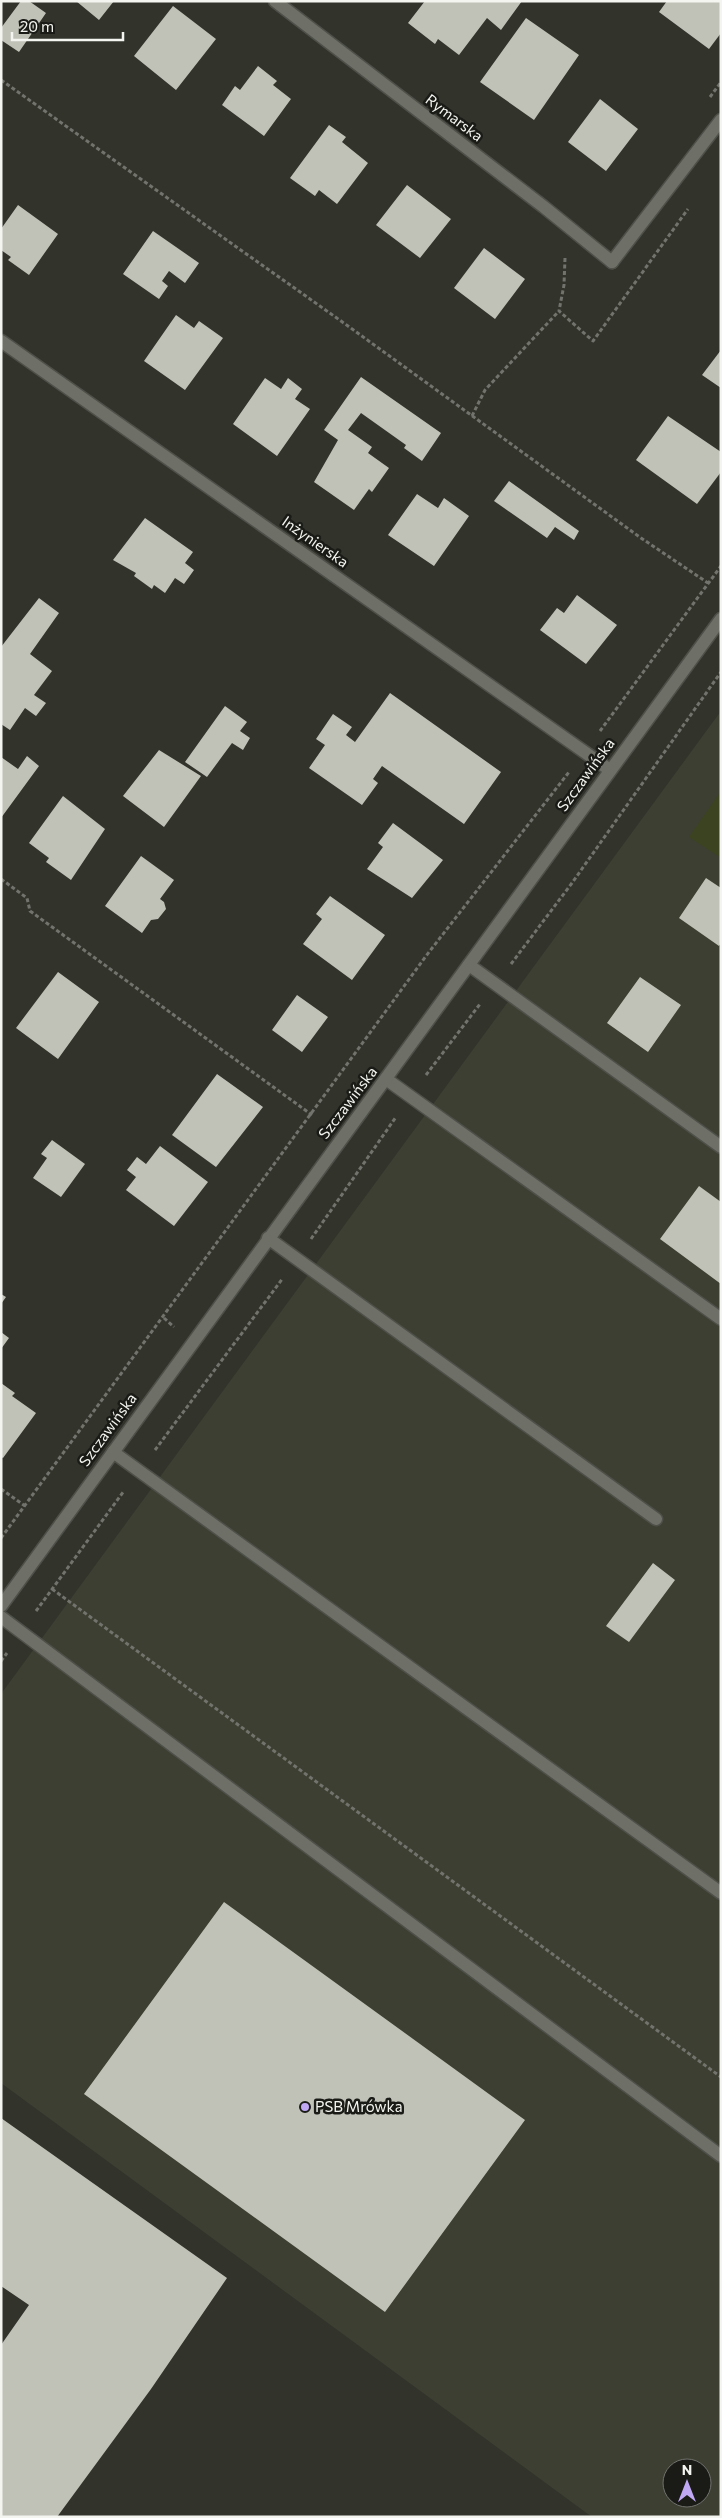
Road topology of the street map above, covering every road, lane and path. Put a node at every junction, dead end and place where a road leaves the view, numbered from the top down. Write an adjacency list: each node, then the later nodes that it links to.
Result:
1 (275, 1): 3 (street, Rymarska)
2 (1, 80): 6 (path)
3 (721, 120)
4 (559, 311): 6 (path)
5 (1, 341): 11 (street, Inżynierska)
6 (472, 416): 8 (path)
7 (721, 566): 8 (path)
8 (708, 583): 11 (path)
9 (721, 620): 12 (street, Szczawińska)
10 (721, 672): 15 (path)
11 (585, 751): 12 (street, Inżynierska); 18 (path)
12 (610, 770): 14 (street, Szczawińska)
13 (1, 879): 18 (path)
14 (469, 965): 15 (street); 16 (street, Szczawińska)
15 (495, 984): 17 (path); 19 (street)
16 (386, 1079): 17 (street); 20 (street, Szczawińska)
17 (410, 1096): 21 (path); 22 (street)
18 (312, 1115): 26 (path)
19 (721, 1147)
20 (268, 1238): 21 (street); 23 (street, Szczawińska)
21 (297, 1259): 24 (path); 27 (street)
22 (721, 1319)
23 (113, 1452): 24 (street); 30 (street, Szczawińska)
24 (139, 1471): 29 (path); 34 (street)
25 (1, 1489): 26 (path)
26 (25, 1506): 28 (path)
27 (656, 1520)
28 (1, 1538)
29 (52, 1589): 32 (path); 35 (path)
30 (1, 1606)
31 (1, 1617): 32 (street)
32 (22, 1633): 33 (path); 36 (street)
33 (1, 1661)
34 (721, 1893)
35 (721, 2077)
36 (721, 2156)

